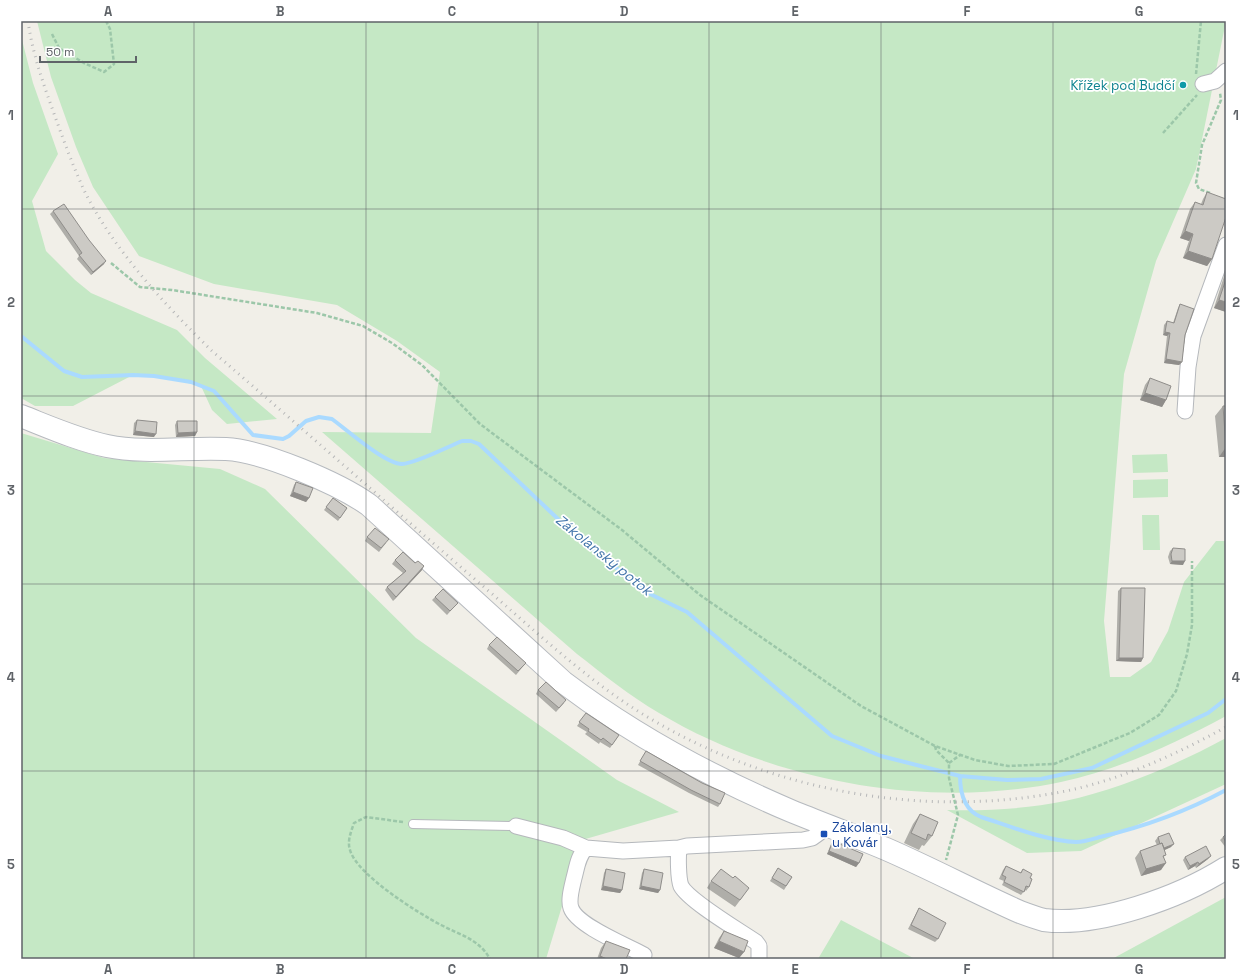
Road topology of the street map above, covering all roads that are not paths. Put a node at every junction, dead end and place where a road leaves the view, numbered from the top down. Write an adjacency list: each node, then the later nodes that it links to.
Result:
1 (1226, 71): 2 (street)
2 (1206, 83)
3 (1226, 245): 4 (street)
4 (1185, 411)
5 (21, 416): 7 (main road)
6 (414, 824): 8 (lane)
7 (824, 824): 10 (street); 11 (main road)
8 (516, 826): 9 (street)
9 (586, 848): 10 (street); 12 (street)
10 (679, 848): 13 (street)
11 (1226, 868)
12 (644, 956)
13 (759, 959)

